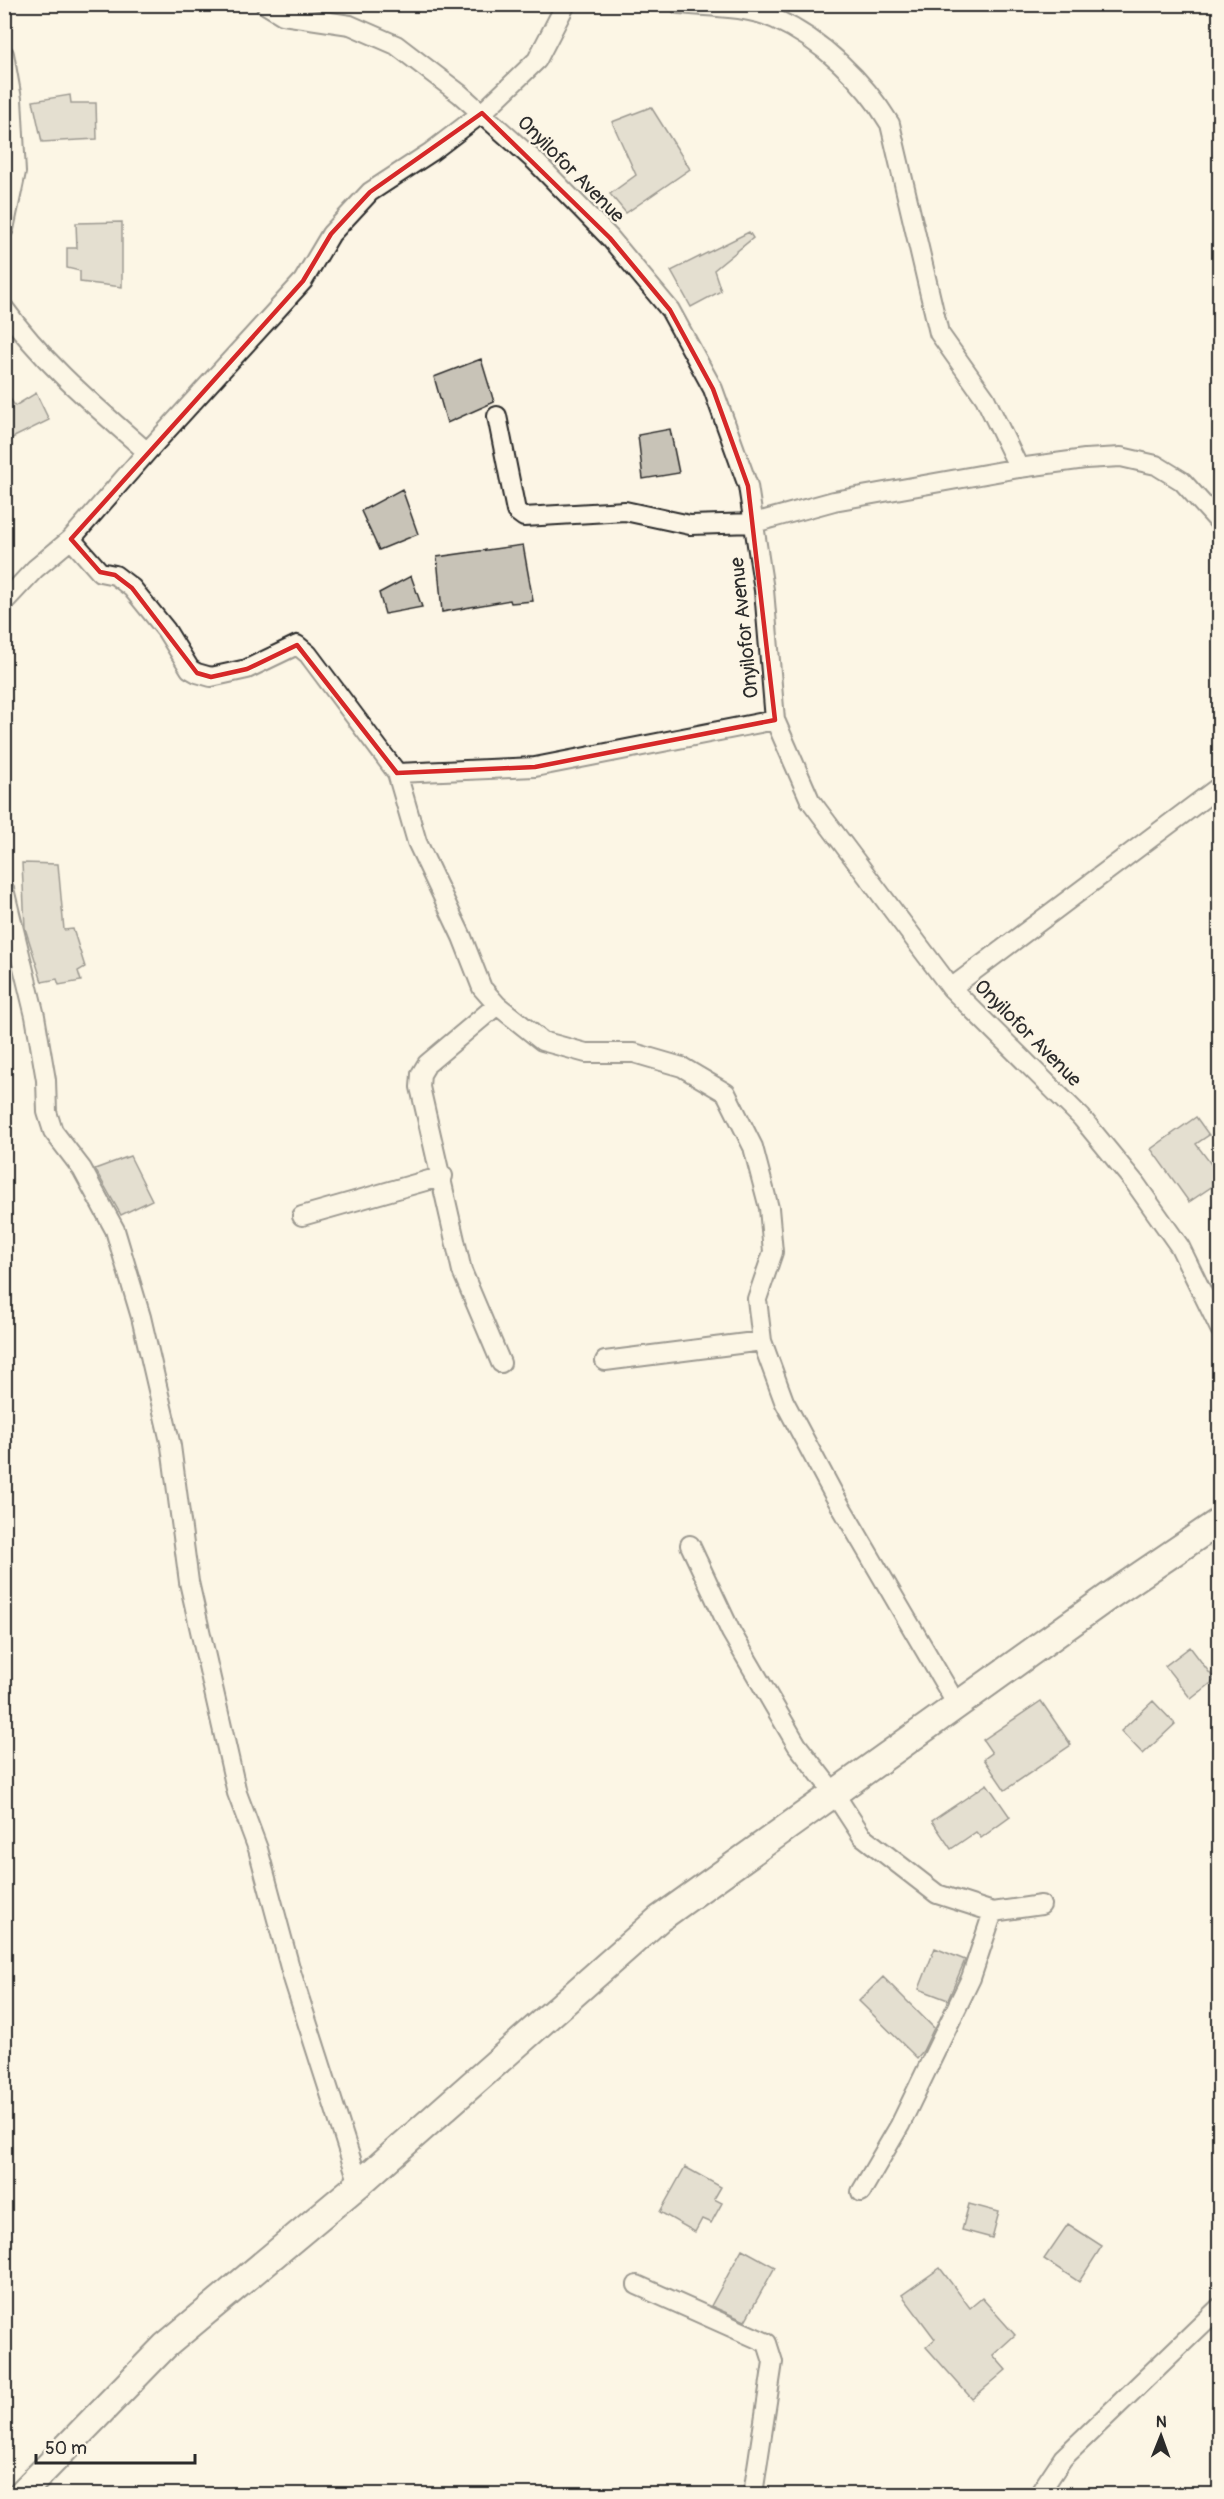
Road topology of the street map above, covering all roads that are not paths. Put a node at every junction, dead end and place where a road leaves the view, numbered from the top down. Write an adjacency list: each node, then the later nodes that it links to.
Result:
1 (265, 4): 5 (street, Onyilofor Avenue)
2 (566, 4): 5 (street)
3 (679, 4): 10 (street)
4 (4, 54): 6 (street)
5 (482, 113): 9 (street); 11 (street, Onyilofor Avenue)
6 (4, 230)
7 (4, 308): 9 (street)
8 (497, 416): 11 (street)
9 (147, 452): 13 (street)
10 (1019, 468): 11 (street); 12 (street)
11 (754, 523): 15 (street, Onyilofor Avenue)
12 (1220, 523)
13 (71, 539): 14 (street); 16 (street)
14 (4, 602)
15 (776, 720): 16 (street); 19 (street, Onyilofor Avenue)
16 (397, 773): 20 (street)
17 (1220, 786): 19 (street)
18 (4, 889): 33 (street)
19 (951, 988): 23 (street, Onyilofor Avenue)
20 (497, 1005): 21 (street); 24 (street)
21 (443, 1176): 22 (street); 26 (street)
22 (302, 1216)
23 (1220, 1329)
24 (762, 1341): 25 (street); 29 (street)
25 (605, 1361)
26 (501, 1363)
27 (1220, 1521): 29 (main road)
28 (690, 1545): 30 (street)
29 (957, 1705): 30 (main road)
30 (834, 1793): 32 (street); 33 (main road)
31 (1041, 1905): 32 (street)
32 (993, 1912): 34 (street)
33 (359, 2184): 37 (main road)
34 (861, 2192)
35 (637, 2285): 38 (street)
36 (1220, 2307): 39 (street)
37 (21, 2494)
38 (753, 2494)
39 (1039, 2494)

